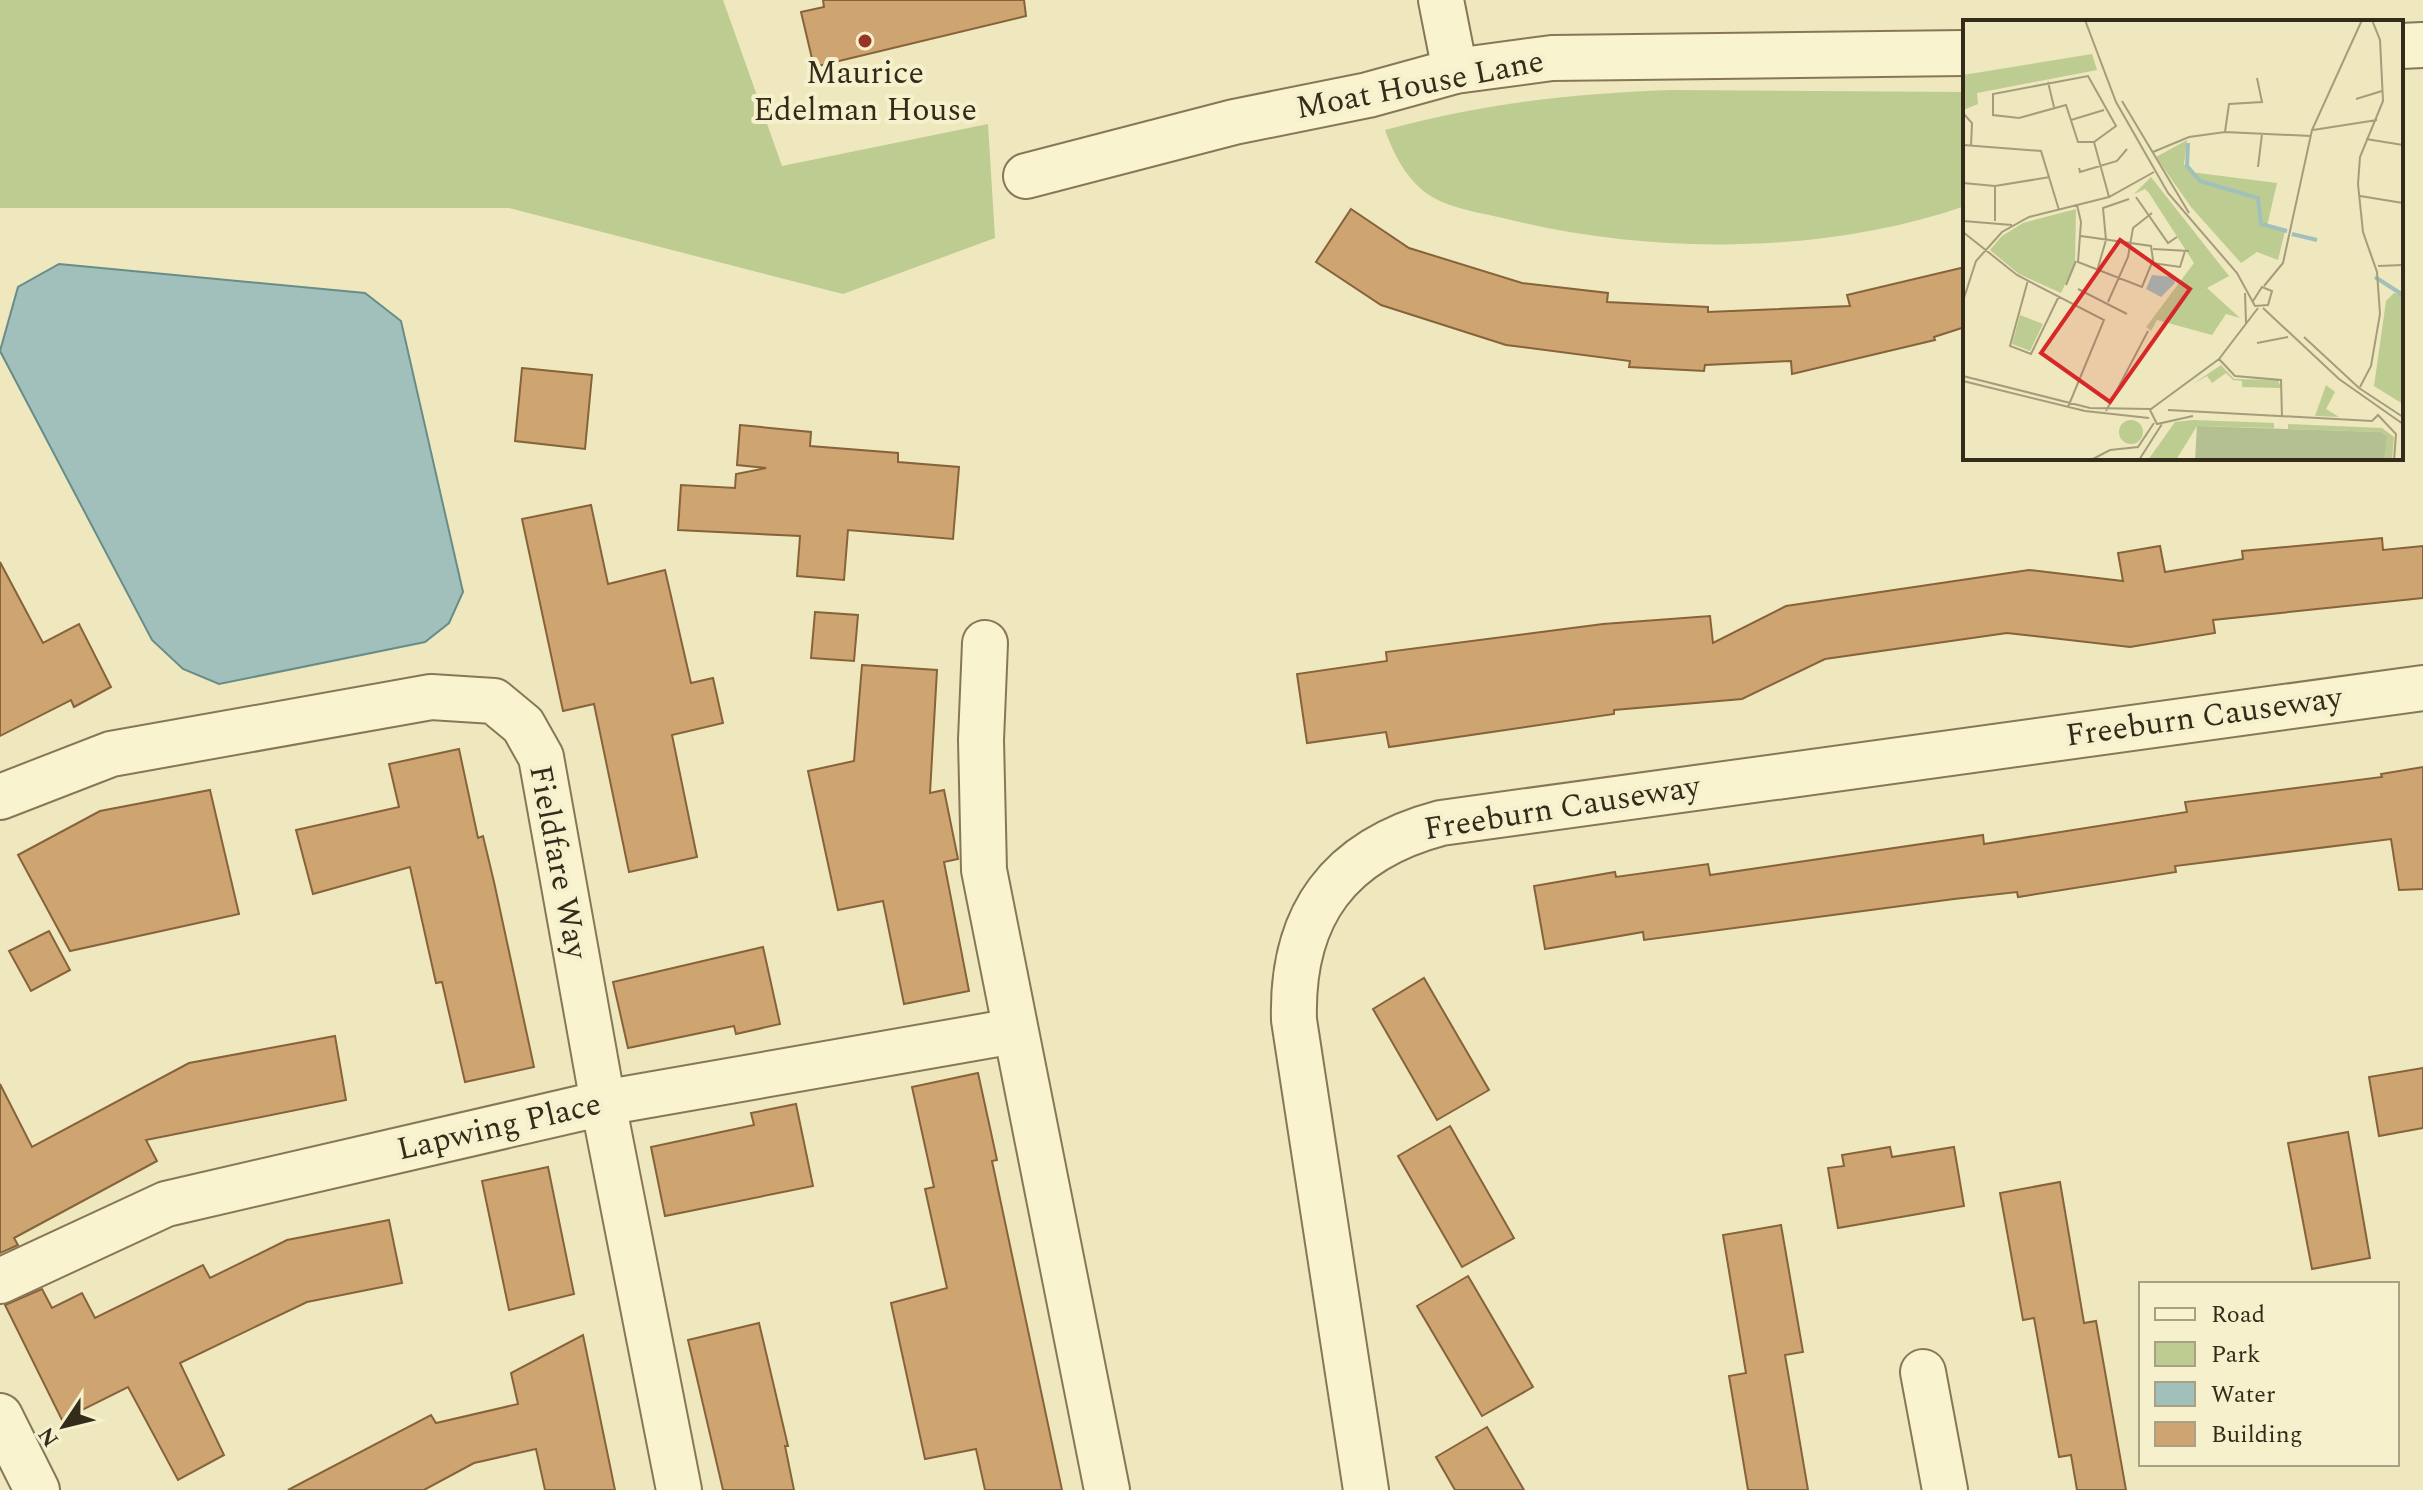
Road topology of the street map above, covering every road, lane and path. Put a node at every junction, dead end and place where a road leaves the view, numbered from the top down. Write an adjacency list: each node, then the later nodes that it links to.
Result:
1 (1441, 0): 5 (street)
2 (2423, 45): 3 (street)
3 (2403, 46)
4 (1963, 53): 5 (street, Moat House Lane)
5 (1455, 71): 6 (street, Moat House Lane)
6 (1026, 176)
7 (985, 643): 10 (street)
8 (2423, 688): 18 (street, Freeburn Causeway)
9 (0, 797): 11 (street, Fieldfare Way)
10 (1014, 1031): 11 (street, Lapwing Place); 17 (street)
11 (603, 1103): 12 (street, Lapwing Place); 16 (street, Fieldfare Way)
12 (0, 1281)
13 (1923, 1372): 19 (street)
14 (0, 1416): 15 (street)
15 (37, 1490)
16 (679, 1490)
17 (1107, 1490)
18 (1366, 1490)
19 (1945, 1490)

